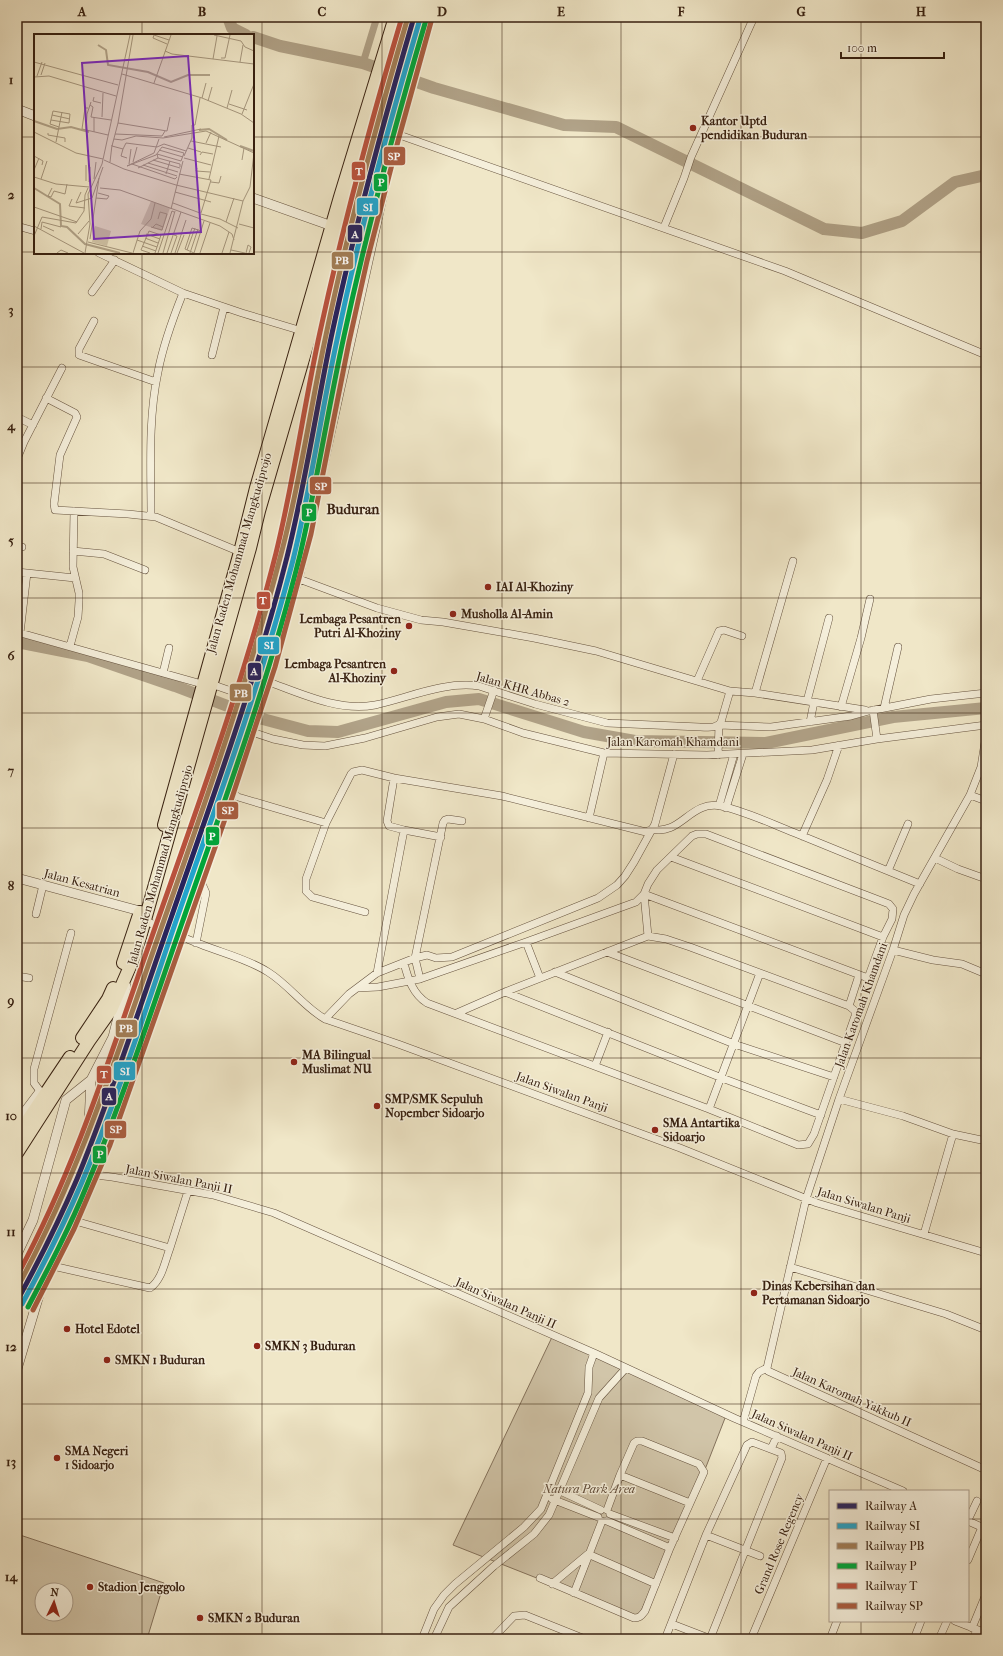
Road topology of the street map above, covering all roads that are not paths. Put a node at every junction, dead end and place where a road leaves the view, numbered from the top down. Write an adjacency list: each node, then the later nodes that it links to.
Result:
1 (395, 17): 5 (highway, Jalan Raden Mohammad Mangkudiprojo)
2 (404, 17): 5 (highway, Jalan Raden Mohammad Mangkudiprojo)
3 (428, 17): 10 (street)
4 (754, 17): 14 (street)
5 (386, 62): 6 (highway, Jalan Raden Mohammad Mangkudiprojo)
6 (380, 81): 9 (highway, Jalan Raden Mohammad Mangkudiprojo); 13 (highway, Jalan Raden Mohammad Mangkudiprojo)
7 (17, 109): 8 (street)
8 (34, 116)
9 (371, 125): 10 (street); 31 (highway, Jalan Raden Mohammad Mangkudiprojo)
10 (397, 135): 14 (street); 42 (street)
11 (254, 198): 13 (street)
12 (17, 226): 15 (street)
13 (332, 226): 22 (highway, Jalan Raden Mohammad Mangkudiprojo)
14 (664, 227): 23 (street)
15 (34, 231)
16 (101, 254): 17 (street)
17 (115, 260): 18 (street); 19 (street)
18 (92, 292)
19 (183, 293): 20 (street); 26 (street)
20 (224, 307): 22 (street); 24 (street)
21 (94, 321): 26 (street)
22 (302, 331): 31 (highway, Jalan Raden Mohammad Mangkudiprojo)
23 (986, 355)
24 (212, 356)
25 (62, 368): 27 (street)
26 (156, 382): 34 (street)
27 (46, 398): 29 (street); 33 (street)
28 (17, 417): 29 (street)
29 (33, 425): 30 (street)
30 (17, 459)
31 (260, 490): 32 (highway, Jalan Raden Mohammad Mangkudiprojo)
32 (255, 510): 36 (highway, Jalan Raden Mohammad Mangkudiprojo); 53 (highway, Jalan Raden Mohammad Mangkudiprojo)
33 (74, 511): 34 (street); 35 (street)
34 (151, 516): 36 (street)
35 (72, 550): 38 (street); 41 (street)
36 (240, 552): 53 (highway, Jalan Raden Mohammad Mangkudiprojo)
37 (793, 561): 56 (street)
38 (145, 570)
39 (17, 572): 40 (street)
40 (27, 573): 41 (street); 45 (street)
41 (74, 578): 47 (street)
42 (299, 579): 51 (street); 52 (street)
43 (870, 599): 60 (street)
44 (829, 618): 59 (street)
45 (18, 632): 47 (street)
46 (742, 636): 52 (street)
47 (70, 646): 50 (street)
48 (898, 647): 61 (street)
49 (169, 648): 50 (street)
50 (163, 673): 53 (street)
51 (266, 681): 55 (street, Jalan KHR Abbas 2); 58 (street)
52 (697, 681): 54 (street)
53 (206, 685): 58 (street); 99 (highway, Jalan Raden Mohammad Mangkudiprojo)
54 (730, 691): 56 (street); 66 (street)
55 (493, 692): 63 (street); 66 (street, Jalan KHR Abbas 2)
56 (755, 693): 59 (street)
57 (986, 693): 61 (street)
58 (260, 701): 67 (street)
59 (811, 702): 60 (street); 64 (street)
60 (841, 707): 62 (street)
61 (884, 708): 62 (street)
62 (872, 712): 64 (street, Jalan KHR Abbas 2); 69 (street)
63 (484, 717): 67 (street, Jalan Karomah Khamdani); 72 (street, Jalan Karomah Khamdani)
64 (810, 722): 66 (street, Jalan KHR Abbas 2)
65 (986, 725): 69 (street, Jalan Karomah Khamdani)
66 (719, 729): 71 (street)
67 (249, 731): 77 (street)
68 (986, 736): 78 (street, Jalan Karomah Khamdani)
69 (877, 739): 70 (street, Jalan Karomah Khamdani)
70 (839, 745): 75 (street, Jalan Karomah Khamdani); 87 (street)
71 (718, 752): 73 (street, Jalan Karomah Khamdani); 74 (street, Jalan Karomah Khamdani)
72 (604, 753): 73 (street, Jalan Karomah Khamdani); 81 (street)
73 (674, 754): 85 (street)
74 (734, 754): 75 (street, Jalan Karomah Khamdani); 80 (street)
75 (743, 754): 80 (street)
76 (394, 778): 81 (street); 83 (street); 86 (street)
77 (231, 787): 83 (street); 104 (street)
78 (970, 795): 79 (street); 90 (street, Jalan Karomah Khamdani)
79 (986, 801)
80 (723, 807): 85 (street); 87 (street)
81 (590, 818): 85 (street)
82 (462, 821): 88 (street)
83 (326, 823): 97 (street)
84 (908, 824): 91 (street)
85 (652, 829): 107 (street)
86 (404, 830): 88 (street); 110 (street)
87 (802, 836): 91 (street)
88 (441, 837): 107 (street)
89 (670, 858): 96 (street); 102 (street); 102 (street)
90 (935, 858): 93 (street); 94 (street, Jalan Karomah Khamdani)
91 (888, 871): 94 (street)
92 (17, 879): 95 (street, Jalan Kesatrian)
93 (986, 879)
94 (920, 884): 105 (street, Jalan Karomah Khamdani)
95 (43, 886): 98 (street); 99 (street, Jalan Kesatrian)
96 (644, 894): 101 (street); 103 (street); 114 (street)
97 (364, 912)
98 (36, 914)
99 (143, 916): 104 (street, Jalan Siwalan Panji); 112 (highway, Jalan Raden Mohammad Mangkudiprojo); 132 (highway, Jalan Raden Mohammad Mangkudiprojo)
100 (71, 933): 136 (street)
101 (648, 936): 106 (street); 111 (street)
102 (883, 937): 118 (street)
103 (526, 942): 117 (street); 119 (street)
104 (196, 943): 127 (street, Jalan Siwalan Panji)
105 (893, 950): 113 (street); 121 (street, Jalan Karomah Khamdani)
106 (607, 952): 109 (street); 124 (street)
107 (415, 958): 108 (street); 119 (street)
108 (404, 963): 110 (street); 120 (street)
109 (555, 972): 117 (street); 130 (street)
110 (377, 973): 122 (street)
111 (760, 973): 124 (street); 125 (street)
112 (128, 974): 135 (street, Jalan Raden Mohammad Mangkudiprojo); 143 (highway, Jalan Raden Mohammad Mangkudiprojo)
113 (986, 974)
114 (859, 975): 118 (street); 125 (street)
115 (17, 976): 116 (street)
116 (29, 978)
117 (540, 978): 123 (street)
118 (868, 978): 121 (street)
119 (420, 979): 120 (street)
120 (409, 980): 122 (street); 126 (street)
121 (880, 984): 137 (street, Jalan Karomah Khamdani)
122 (357, 988): 127 (street)
123 (506, 992): 126 (street); 128 (street)
124 (748, 1006): 129 (street); 130 (street)
125 (849, 1006): 129 (street)
126 (457, 1013): 131 (street)
127 (325, 1019): 146 (street, Jalan Siwalan Panji)
128 (608, 1032): 131 (street); 134 (street)
129 (846, 1043): 133 (street)
130 (734, 1044): 133 (street); 134 (street)
131 (595, 1066): 138 (street)
132 (58, 1076): 136 (street, Jalan Raden Mohammad Mangkudiprojo); 143 (highway, Jalan Raden Mohammad Mangkudiprojo)
133 (834, 1077): 139 (street)
134 (722, 1078): 138 (street); 139 (street)
135 (91, 1080): 144 (street, Jalan Raden Mohammad Mangkudiprojo); 151 (street, Jalan Raden Mohammad Mangkudiprojo)
136 (40, 1091): 140 (street, Jalan Raden Mohammad Mangkudiprojo)
137 (839, 1099): 141 (street); 146 (street, Jalan Karomah Khamdani)
138 (709, 1109): 139 (street)
139 (821, 1115)
140 (18, 1119)
141 (953, 1134): 142 (street); 148 (street)
142 (986, 1141)
143 (19, 1145)
144 (88, 1174): 145 (street, Jalan Siwalan Panji II); 147 (street, Jalan Raden Mohammad Mangkudiprojo)
145 (188, 1191): 149 (street); 155 (street, Jalan Siwalan Panji II)
146 (806, 1199): 148 (street, Jalan Siwalan Panji); 153 (street, Jalan Karomah Khamdani)
147 (68, 1219): 149 (street); 152 (street, Jalan Raden Mohammad Mangkudiprojo)
148 (924, 1234): 150 (street, Jalan Siwalan Panji)
149 (170, 1248): 152 (street)
150 (986, 1253)
151 (17, 1254)
152 (48, 1265): 158 (street, Jalan Raden Mohammad Mangkudiprojo)
153 (790, 1267): 154 (street); 157 (street, Jalan Karomah Khamdani)
154 (986, 1330)
155 (594, 1353): 156 (street, Jalan Siwalan Panji II); 159 (street)
156 (626, 1368): 160 (street); 161 (street, Jalan Siwalan Panji II)
157 (767, 1368): 161 (street); 165 (street, Jalan Karomah Yakkub II)
158 (17, 1369)
159 (588, 1393): 160 (street); 167 (street)
160 (599, 1398): 168 (street)
161 (743, 1422): 162 (street, Jalan Siwalan Panji II)
162 (777, 1436): 163 (street); 164 (street, Jalan Siwalan Panji II)
163 (771, 1449): 180 (street); 185 (street)
164 (827, 1458): 169 (street, Jalan Siwalan Panji II); 211 (street, Grand Rose Regency)
165 (986, 1470)
166 (620, 1475): 173 (street); 173 (street); 174 (street)
167 (550, 1486): 168 (street); 170 (street)
168 (560, 1490): 171 (street); 174 (street)
169 (901, 1490)
170 (546, 1496): 171 (street); 177 (street)
171 (556, 1500): 174 (street); 179 (street)
172 (977, 1501): 175 (street)
173 (690, 1503): 181 (street)
174 (604, 1515): 181 (street); 183 (street); 186 (street)
175 (969, 1518)
176 (969, 1520): 178 (street)
177 (526, 1525): 179 (street); 182 (street)
178 (984, 1528): 188 (street)
179 (534, 1534): 184 (street)
180 (706, 1535): 185 (street); 202 (street)
181 (675, 1538): 183 (street)
182 (506, 1543): 184 (street); 192 (street)
183 (670, 1548): 191 (street)
184 (513, 1550): 195 (street)
185 (745, 1550): 187 (street); 210 (street)
186 (588, 1554): 190 (street); 191 (street); 193 (street)
187 (760, 1556)
188 (969, 1558)
189 (540, 1578): 190 (street)
190 (552, 1584): 193 (street)
191 (656, 1584): 193 (street)
192 (446, 1593): 195 (street); 196 (street)
193 (574, 1593)
194 (986, 1594): 203 (street)
195 (456, 1600): 197 (street)
196 (434, 1609): 197 (street); 205 (street)
197 (445, 1614): 206 (street)
198 (837, 1622): 212 (street)
199 (921, 1622): 213 (street)
200 (947, 1622): 214 (street)
201 (957, 1622): 203 (street)
202 (672, 1624): 209 (street); 210 (street)
203 (974, 1629): 204 (street); 215 (street)
204 (986, 1633)
205 (422, 1639)
206 (434, 1639)
207 (492, 1639): 208 (street)
208 (585, 1639)
209 (665, 1639)
210 (710, 1639)
211 (751, 1639)
212 (830, 1639)
213 (914, 1639)
214 (939, 1639)
215 (973, 1639)

